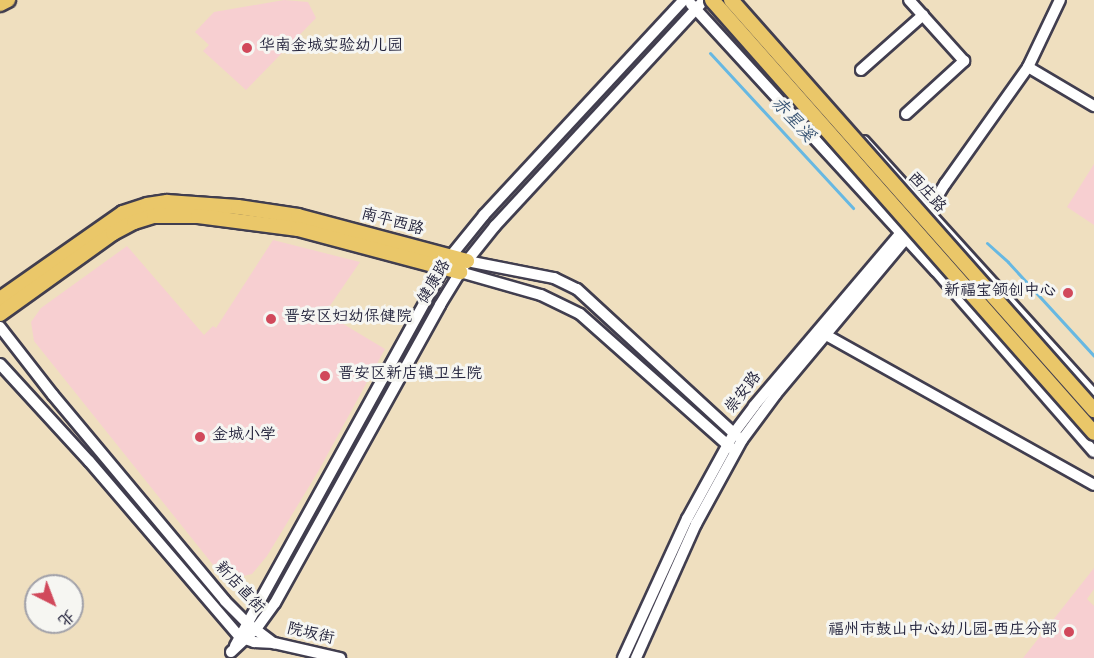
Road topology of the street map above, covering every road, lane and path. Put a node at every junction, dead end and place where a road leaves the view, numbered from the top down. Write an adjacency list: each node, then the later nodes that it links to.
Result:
1 (8, 0): 8 (main road)
2 (685, 0): 9 (street); 17 (street, 健康路)
3 (704, 0): 9 (street, 健康路)
4 (712, 0): 26 (main road, bridge)
5 (732, 0): 15 (street); 25 (main road, 西庄路, bridge)
6 (1060, 0): 11 (street, 崇安路)
7 (915, 2): 10 (street)
8 (0, 4)
9 (695, 10): 16 (street); 18 (street, 健康路)
10 (923, 15): 12 (street); 14 (street)
11 (1028, 67): 13 (street); 15 (street, 崇安路)
12 (861, 70)
13 (1094, 106)
14 (906, 114)
15 (926, 209): 16 (street, 崇安路); 24 (street)
16 (903, 236): 22 (street, 崇安路); 27 (street, 崇安路); 29 (street)
17 (447, 262): 18 (main road, 南平西路); 19 (main road, 南平西路); 20 (main road, 南平西路); 31 (street, 健康路)
18 (464, 266): 27 (street, 南平西路); 28 (street, 南平西路); 31 (street, 健康路)
19 (0, 300)
20 (0, 314)
21 (0, 327): 31 (street, 新店直街)
22 (826, 335): 27 (street, 崇安路); 30 (street)
23 (0, 364): 32 (street, 新店直街)
24 (1094, 395)
25 (1094, 410)
26 (1094, 433)
27 (738, 437): 28 (street, 崇安路)
28 (731, 448): 36 (street, 崇安路); 37 (street, 崇安路)
29 (1094, 452)
30 (1094, 485)
31 (251, 626): 32 (street, 健康路); 33 (street, 新店直街)
32 (242, 639): 33 (street, 新店直街); 34 (street, 健康路)
33 (274, 643): 35 (street, 院坂街)
34 (231, 655)
35 (340, 658)
36 (623, 658)
37 (636, 658)

